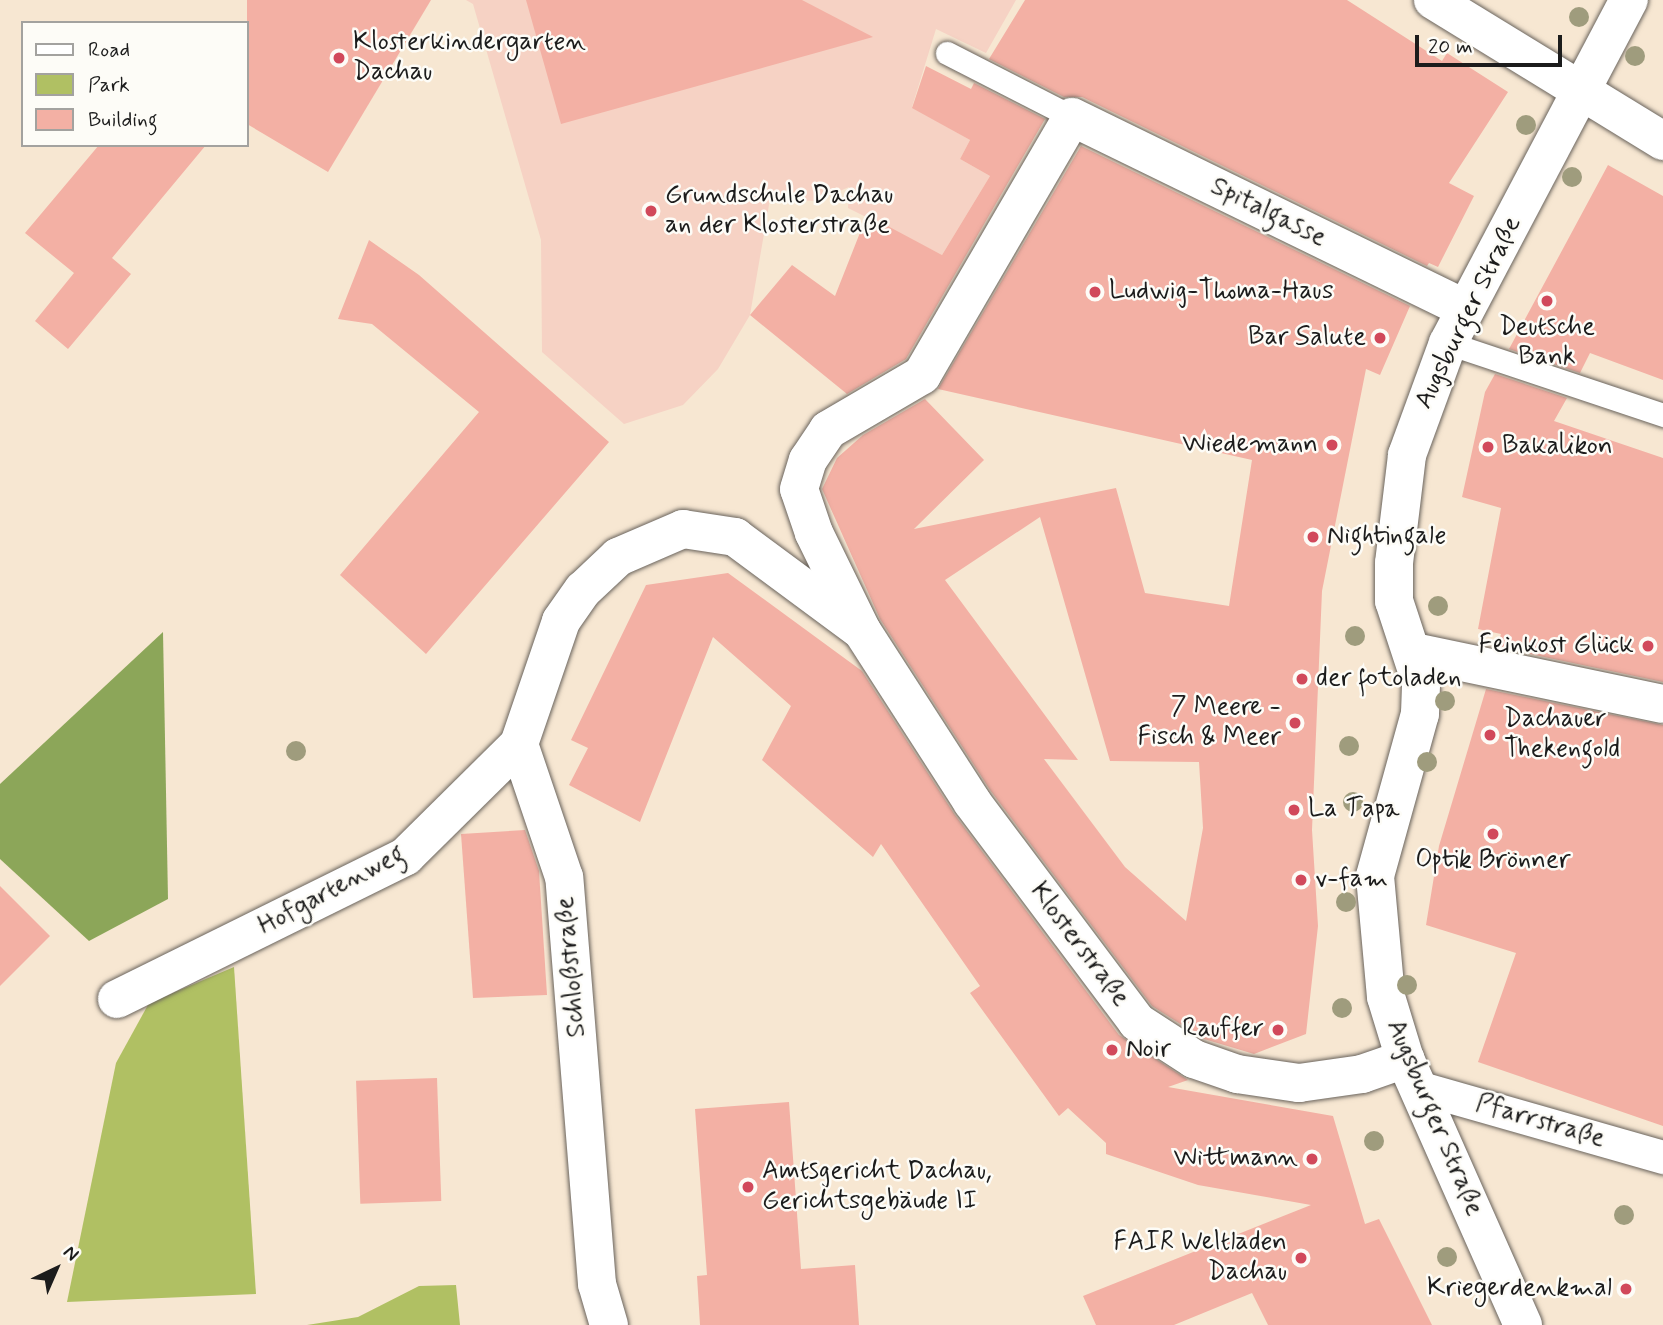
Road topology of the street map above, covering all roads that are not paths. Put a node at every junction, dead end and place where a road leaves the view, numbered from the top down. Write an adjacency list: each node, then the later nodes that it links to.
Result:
1 (1433, 0): 4 (street)
2 (1629, 0): 4 (street, Augsburger Straße)
3 (947, 53): 5 (lane, Spitalgasse)
4 (1580, 94): 6 (street); 7 (street, Augsburger Straße)
5 (1072, 117): 7 (street, Spitalgasse); 9 (street, Klosterstraße)
6 (1663, 141)
7 (1457, 326): 8 (lane); 10 (street, Augsburger Straße)
8 (1663, 415)
9 (862, 631): 12 (street, Klosterstraße); 14 (street, Klosterstraße)
10 (1414, 652): 11 (street); 14 (street, Augsburger Straße)
11 (1663, 704)
12 (519, 744): 13 (street, Hofgartenweg); 16 (street, Schloßstraße)
13 (117, 999)
14 (1411, 1073): 15 (street, Pfarrstraße); 17 (street, Augsburger Straße)
15 (1663, 1157)
16 (609, 1325)
17 (1523, 1325)

